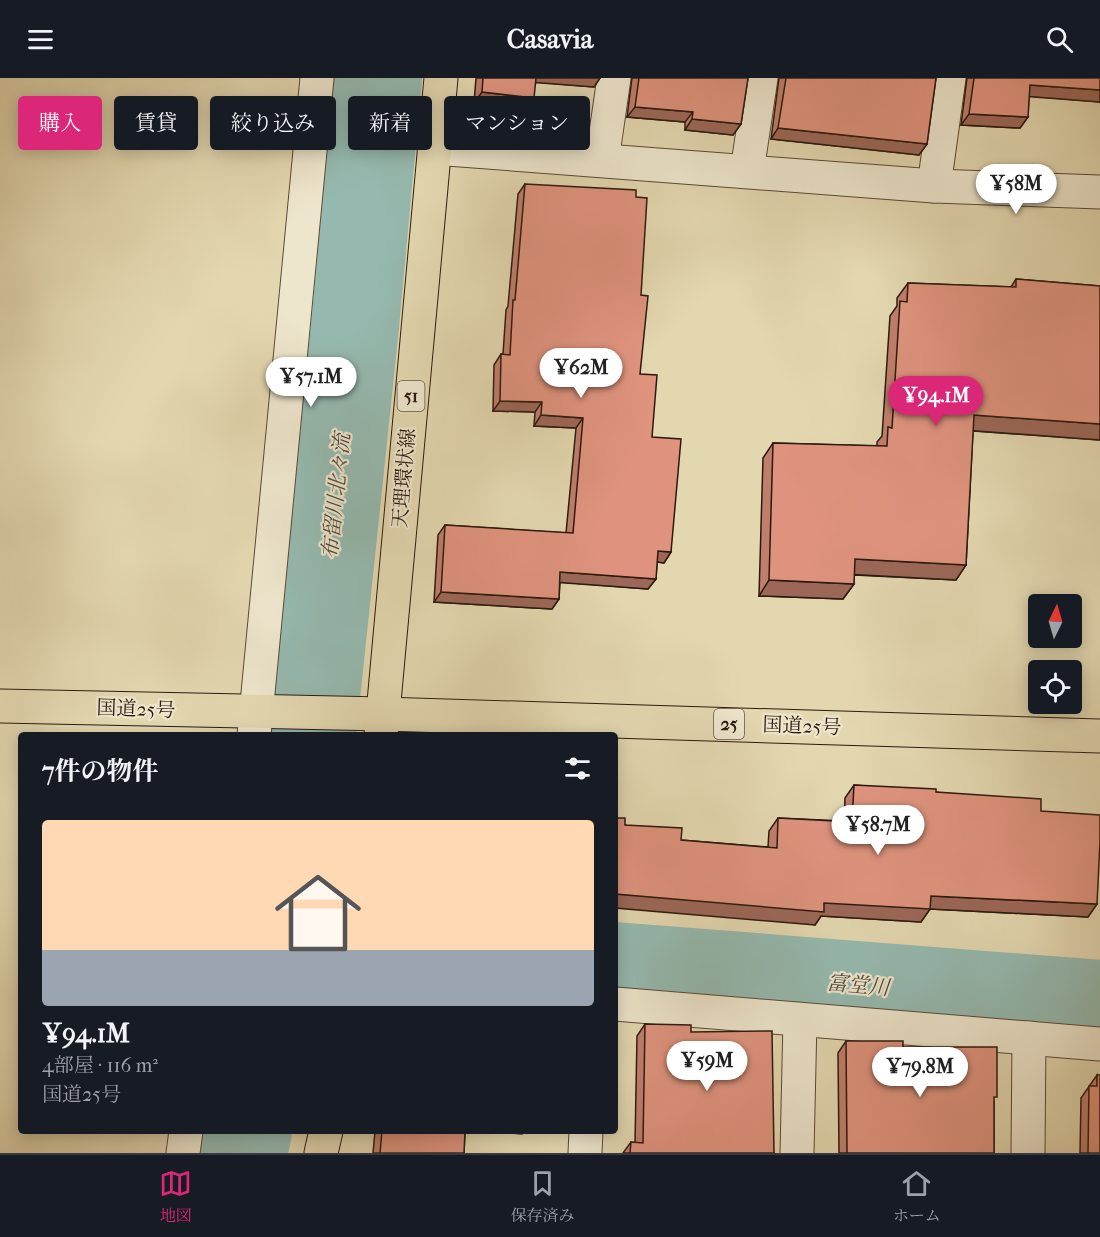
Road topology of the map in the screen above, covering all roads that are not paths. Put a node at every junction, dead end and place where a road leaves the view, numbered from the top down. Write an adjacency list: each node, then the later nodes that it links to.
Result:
1 (317, 78): 12 (street)
2 (441, 78): 6 (main road, 天理環状線 / 51)
3 (614, 78): 7 (street)
4 (762, 78): 8 (street)
5 (949, 78): 9 (street)
6 (434, 148): 7 (street); 13 (main road, 天理環状線 / 51)
7 (602, 160): 8 (street)
8 (747, 171): 9 (street)
9 (934, 186): 10 (street)
10 (1100, 192)
11 (0, 705): 12 (main road, 国道25号 / 25)
12 (261, 720): 13 (main road, 国道25号 / 25)
13 (374, 721): 14 (main road, 国道25号 / 25)
14 (1100, 736)
15 (618, 1004): 16 (street)
16 (800, 1020): 17 (street); 25 (street)
17 (1029, 1038): 18 (street); 26 (street)
18 (1100, 1044)
19 (186, 1134): 22 (street)
20 (325, 1134): 23 (main road)
21 (586, 1134): 24 (street)
22 (183, 1153)
23 (321, 1153)
24 (585, 1153)
25 (797, 1153)
26 (1028, 1153)

